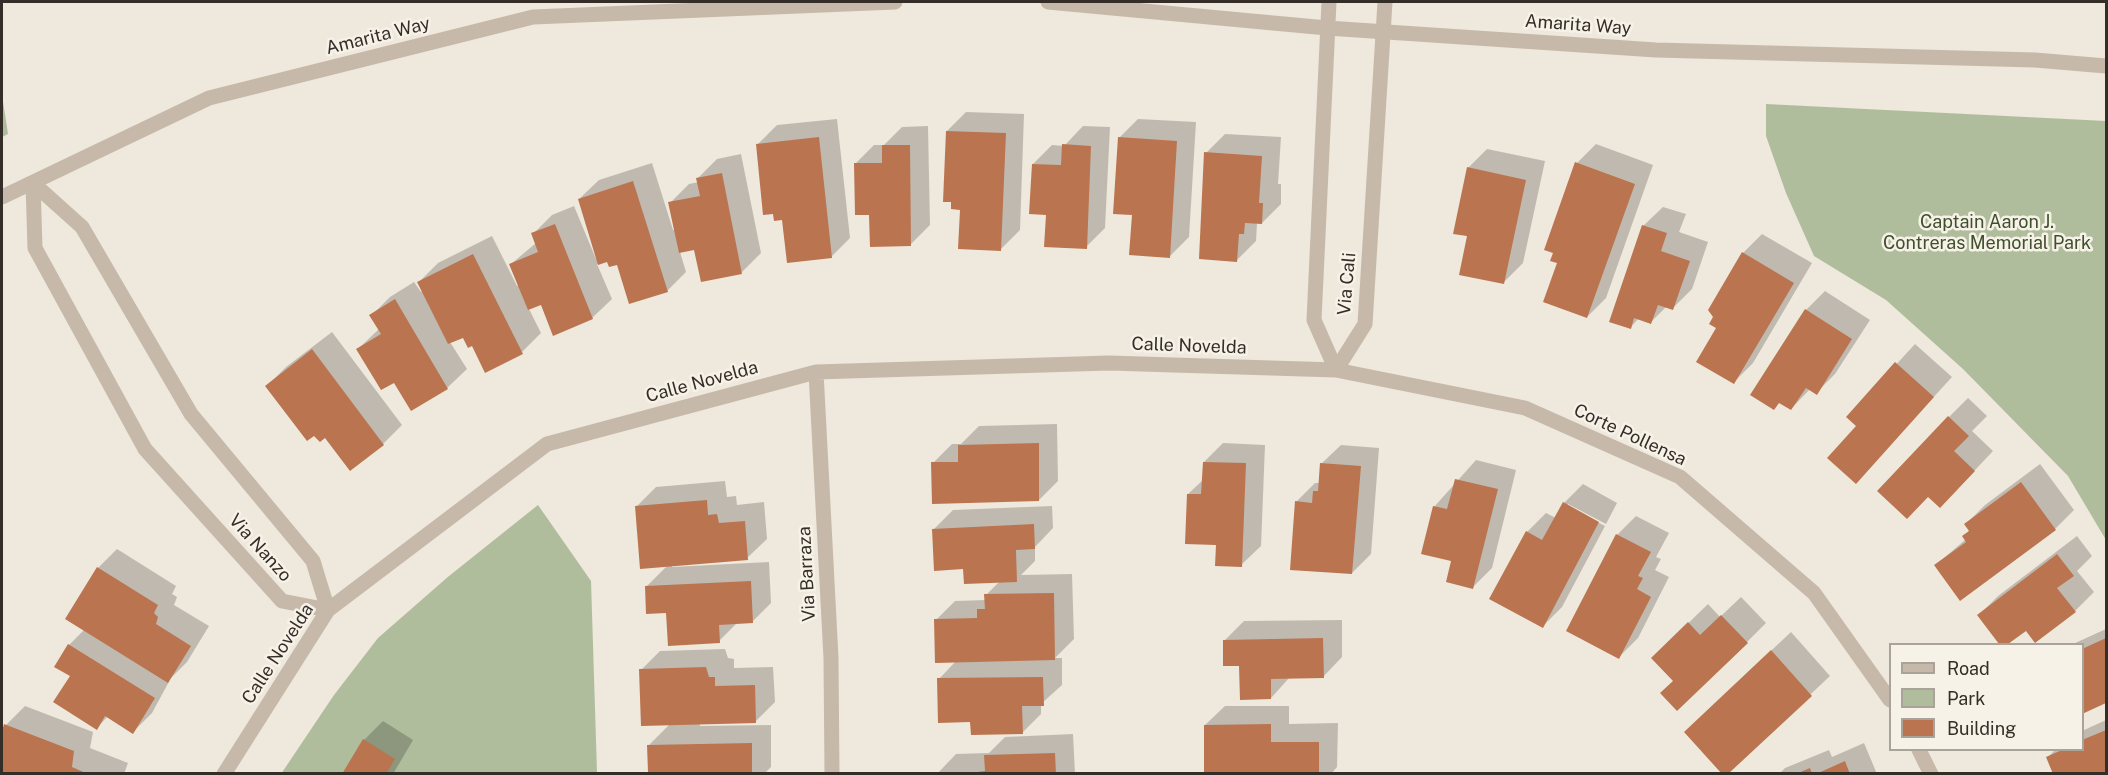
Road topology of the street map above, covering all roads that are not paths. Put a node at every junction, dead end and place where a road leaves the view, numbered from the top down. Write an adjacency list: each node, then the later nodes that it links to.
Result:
1 (895, 2): 8 (street, Amarita Way)
2 (1048, 2): 5 (street, Amarita Way)
3 (1329, 2): 5 (street, Via Cali)
4 (1385, 2): 6 (street, Via Cali)
5 (1327, 28): 6 (street, Amarita Way); 10 (street, Via Cali)
6 (1384, 31): 7 (street, Amarita Way); 10 (street, Via Cali)
7 (2106, 66)
8 (33, 183): 9 (street, Amarita Way); 12 (street, Via Nanzo); 12 (street, Via Nanzo)
9 (2, 197)
10 (1336, 370): 11 (street, Calle Novelda); 13 (street, Corte Pollensa)
11 (816, 372): 12 (street, Calle Novelda); 16 (street, Via Barraza)
12 (328, 610): 15 (street, Calle Novelda)
13 (1889, 699)
14 (1920, 751): 17 (street)
15 (224, 774)
16 (832, 774)
17 (1931, 774)

